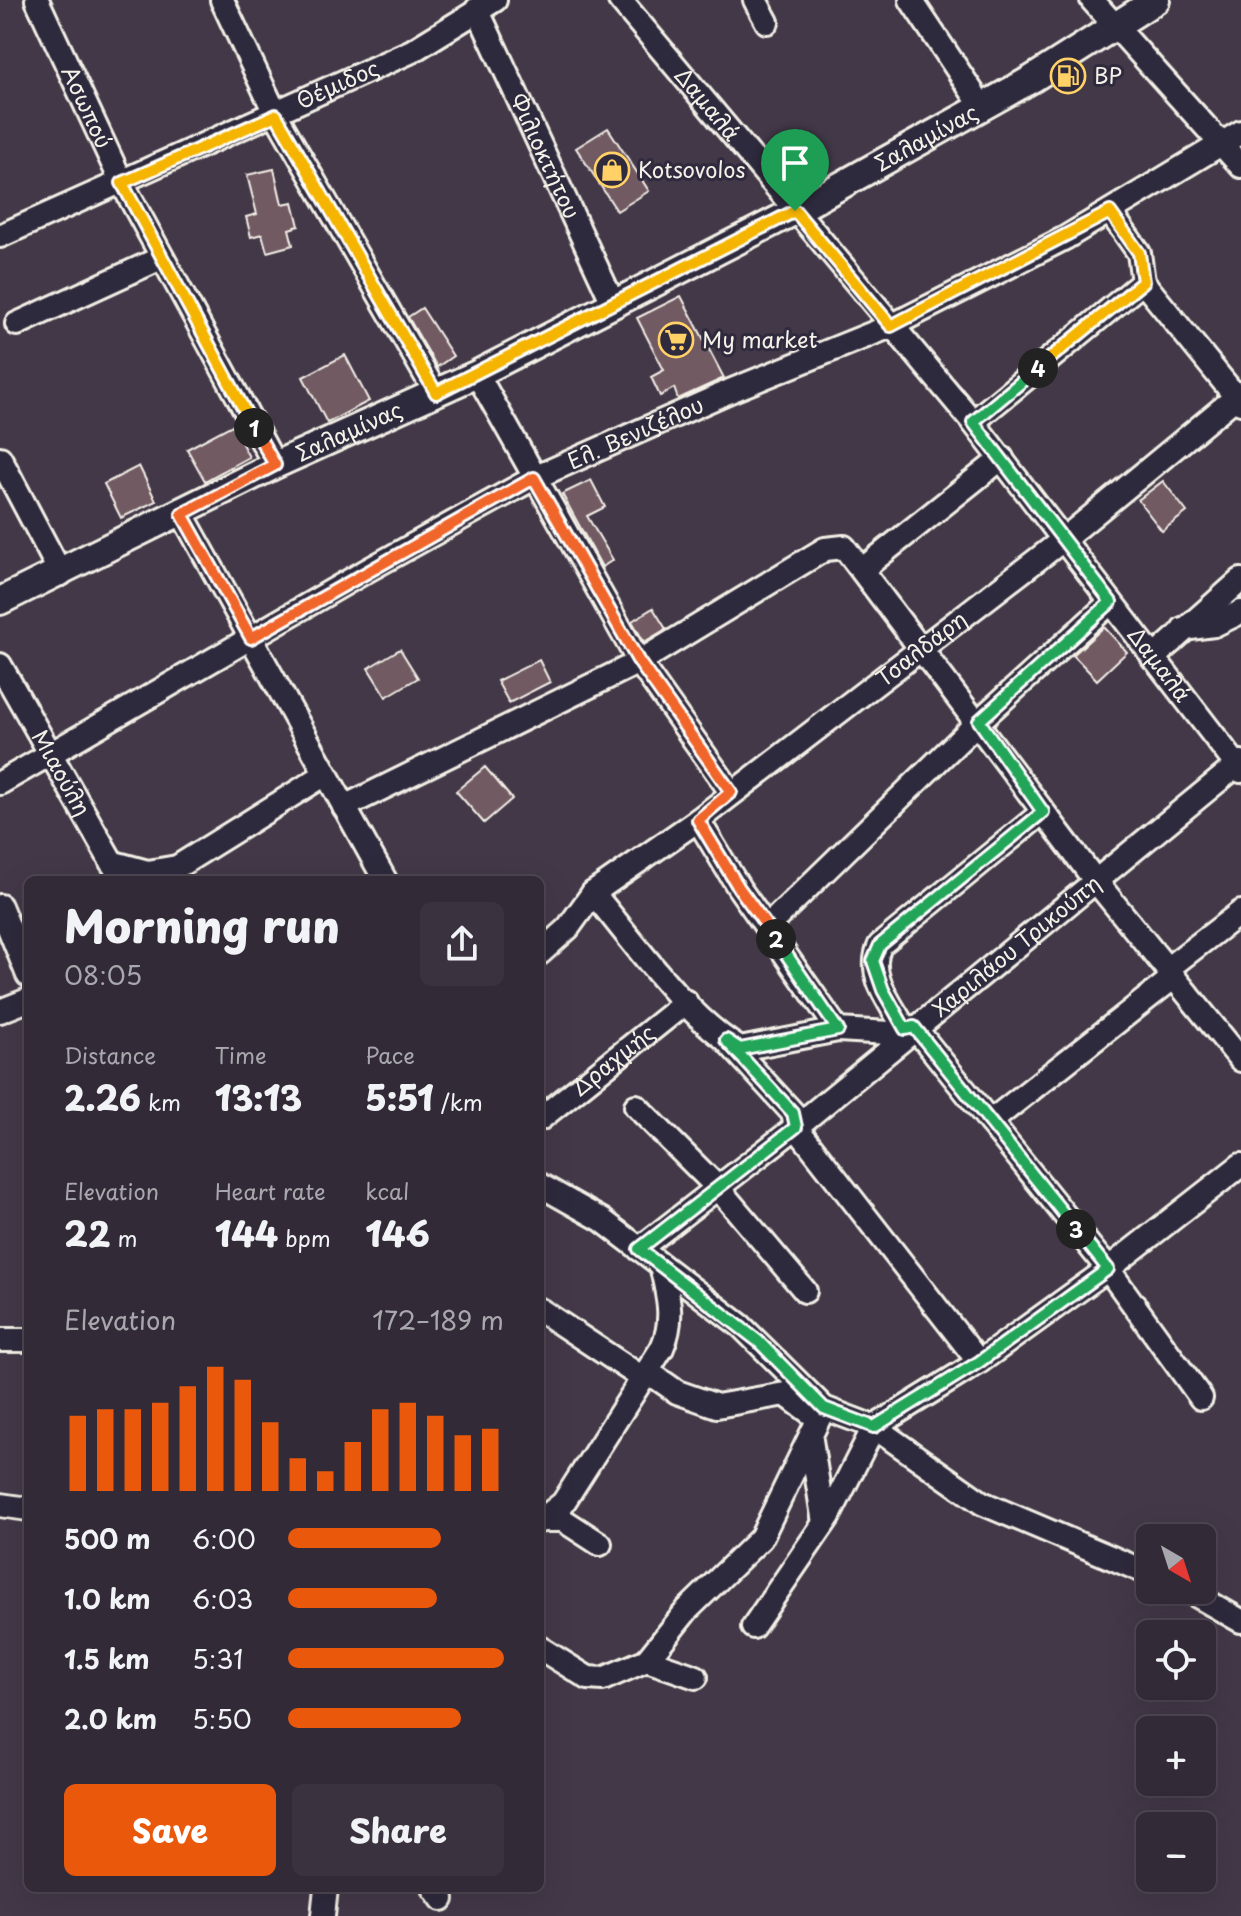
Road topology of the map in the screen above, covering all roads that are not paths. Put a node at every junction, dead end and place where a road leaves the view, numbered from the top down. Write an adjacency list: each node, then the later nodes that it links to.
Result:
1 (37, 0): 15 (street, Ασωπού)
2 (222, 0): 12 (street)
3 (620, 0): 16 (street, Δαμαλά)
4 (755, 0): 9 (street)
5 (911, 0): 11 (street)
6 (1092, 0): 10 (street)
7 (1150, 2): 10 (main road, Σαλαμίνας)
8 (486, 4): 12 (street, Θέμιδος); 21 (street, Φιλιοκτήτου)
9 (767, 22)
10 (1114, 28): 11 (main road, Σαλαμίνας); 13 (street)
11 (983, 108): 16 (main road, Σαλαμίνας)
12 (276, 115): 15 (street, Θέμιδος); 25 (street)
13 (1231, 138): 14 (street); 17 (street, Ελ. Βενιζέλου)
14 (1241, 166)
15 (122, 183): 18 (street, Θέμιδος); 19 (street, Ασωπού)
16 (795, 211): 21 (main road, Σαλαμίνας); 23 (street, Δαμαλά)
17 (1110, 212): 20 (street); 23 (street, Ελ. Βενιζέλου)
18 (0, 236)
19 (161, 258): 22 (street); 30 (street, Ασωπού)
20 (1143, 282): 26 (street); 27 (street)
21 (613, 303): 24 (main road, Σαλαμίνας)
22 (17, 324)
23 (891, 326): 27 (street, Δαμαλά); 31 (street, Ελ. Βενιζέλου)
24 (477, 374): 25 (main road, Σαλαμίνας); 31 (street)
25 (436, 393): 30 (main road, Σαλαμίνας)
26 (1239, 398): 33 (street, Τσαλδάρη)
27 (973, 422): 29 (street, Δαμαλά)
28 (0, 458): 35 (street)
29 (1002, 458): 33 (street, Δαμαλά); 34 (street)
30 (275, 465): 32 (main road, Σαλαμίνας)
31 (534, 478): 41 (street, Ελ. Βενιζέλου); 44 (street)
32 (182, 514): 35 (main road, Σαλαμίνας); 41 (street)
33 (1064, 539): 38 (street, Δαμαλά); 42 (street, Τσαλδάρη)
34 (864, 568): 42 (street); 44 (street)
35 (61, 574): 37 (main road, Σαλαμίνας)
36 (1241, 580): 40 (street)
37 (0, 601)
38 (1111, 602): 43 (street, Δαμαλά); 46 (street)
39 (1241, 612): 40 (street)
40 (1183, 629): 43 (street)
41 (251, 638): 47 (street, Ελ. Βενιζέλου); 49 (street)
42 (921, 649): 46 (street); 51 (street, Τσαλδάρη)
43 (1153, 658): 48 (street, Δαμαλά)
44 (639, 662): 51 (street); 52 (street)
45 (0, 665): 47 (street, Μιαούλη)
46 (979, 721): 53 (street); 61 (street)
47 (48, 753): 50 (street, Ελ. Βενιζέλου); 55 (street, Μιαούλη)
48 (1240, 766): 57 (street, Χαριλάου Τρικούπη)
49 (324, 775): 52 (street); 55 (street)
50 (0, 783)
51 (731, 792): 54 (street, Τσαλδάρη)
52 (344, 807): 56 (street)
53 (1043, 812): 57 (street); 68 (street)
54 (698, 820): 58 (street, Τσαλδάρη); 61 (street)
55 (116, 871)
56 (383, 876)
57 (1094, 879): 64 (street); 68 (street, Χαριλάου Τρικούπη)
58 (593, 893): 62 (street, Τσαλδάρη); 66 (street)
59 (0, 906): 63 (street)
60 (1241, 912): 64 (street)
61 (768, 926): 69 (street)
62 (544, 949)
63 (24, 965)
64 (1170, 973): 71 (street); 74 (street)
65 (24, 1002): 67 (street)
66 (686, 1002): 70 (street); 73 (street, Δραχμής)
67 (0, 1011)
68 (910, 1028): 69 (street); 74 (street); 75 (street, Χαριλάου Τρικούπη)
69 (838, 1030): 70 (street)
70 (726, 1040): 75 (street)
71 (1241, 1060)
72 (636, 1106): 77 (street)
73 (544, 1116)
74 (990, 1122): 81 (street)
75 (796, 1127): 77 (street, Χαριλάου Τρικούπη); 86 (street)
76 (1241, 1165): 81 (street)
77 (718, 1188): 79 (street, Χαριλάου Τρικούπη); 82 (street)
78 (544, 1191): 79 (street)
79 (639, 1249): 80 (street)
80 (661, 1265): 87 (street); 89 (street)
81 (1108, 1269): 86 (street); 88 (street)
82 (805, 1291)
83 (544, 1313): 87 (street)
84 (0, 1340): 85 (street)
85 (24, 1340)
86 (979, 1362): 90 (street)
87 (646, 1375): 89 (street); 93 (street)
88 (1201, 1398)
89 (818, 1423): 90 (street); 95 (street); 102 (street)
90 (874, 1427): 95 (street); 97 (street)
91 (0, 1505): 92 (street)
92 (24, 1508)
93 (544, 1518)
94 (544, 1521): 96 (street)
95 (824, 1523): 100 (street)
96 (600, 1544)
97 (1136, 1568)
98 (1211, 1604): 99 (street)
99 (1241, 1621)
100 (753, 1627)
101 (544, 1650): 102 (street)
102 (647, 1660): 103 (street)
103 (696, 1677)
104 (326, 1892): 105 (street)
105 (323, 1916)

